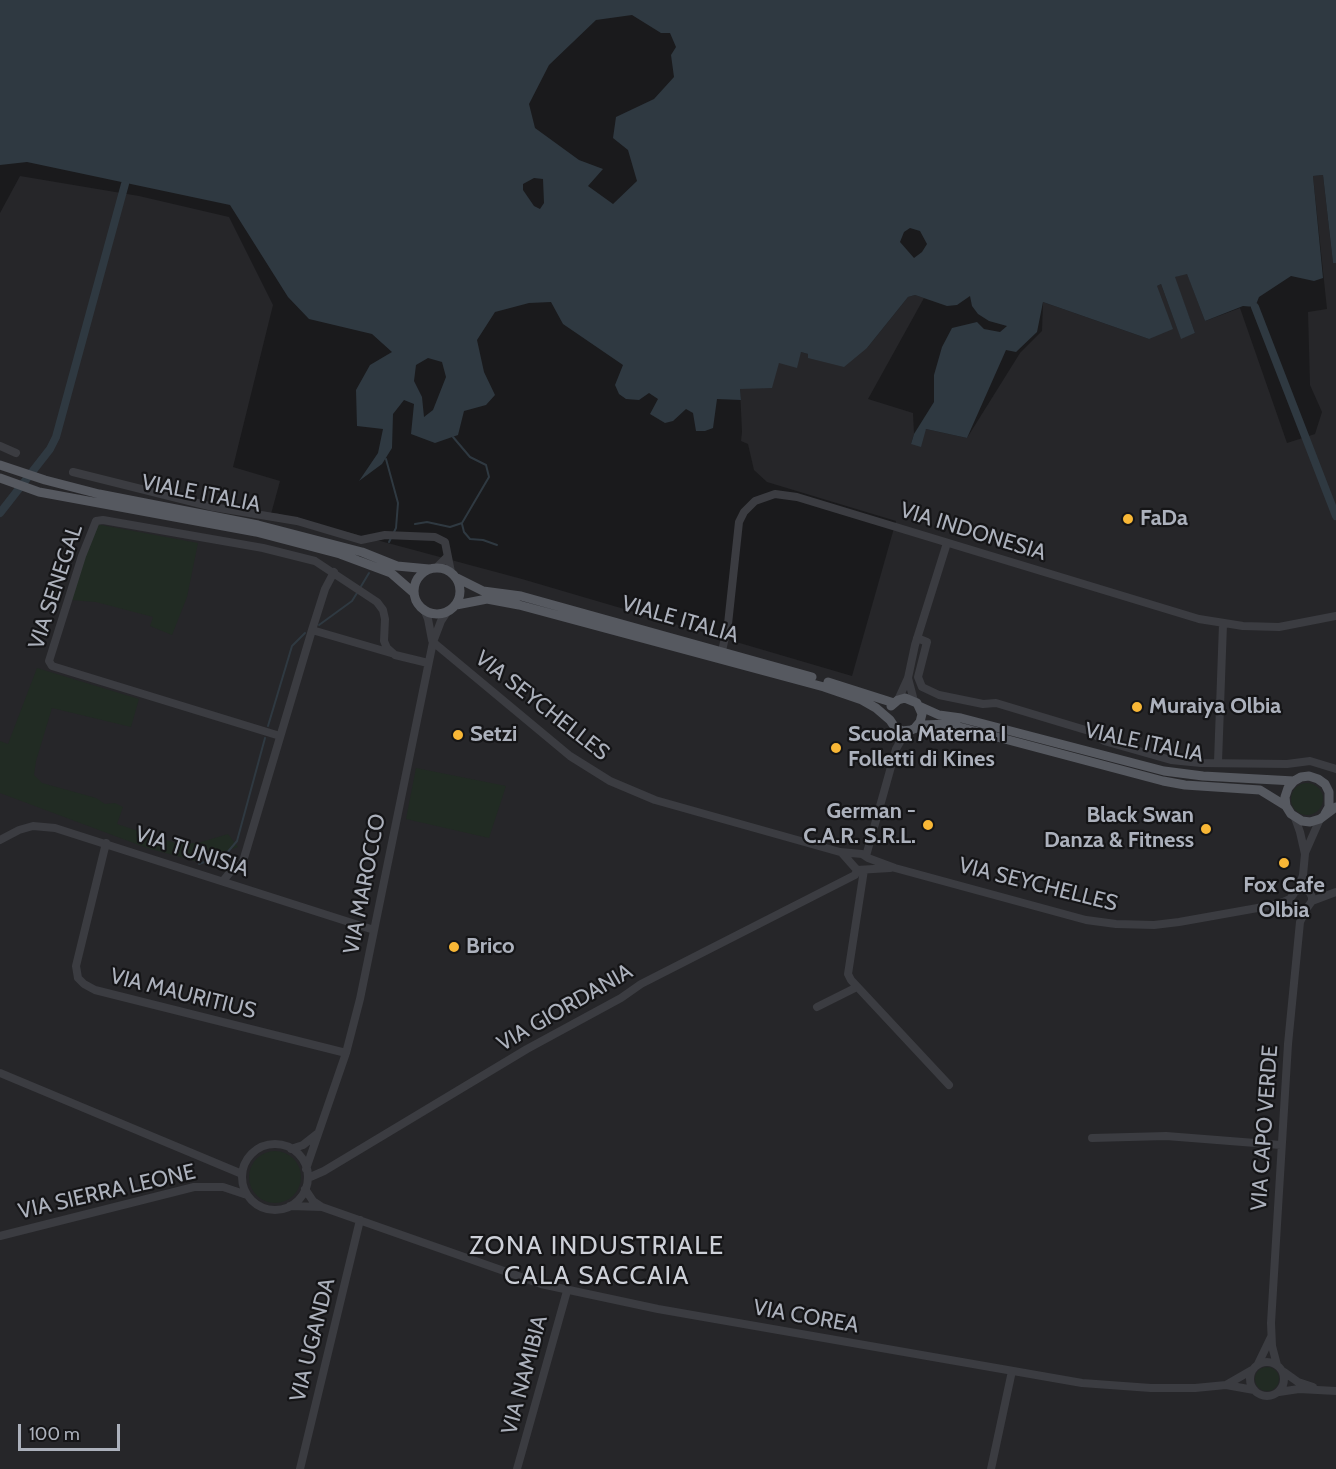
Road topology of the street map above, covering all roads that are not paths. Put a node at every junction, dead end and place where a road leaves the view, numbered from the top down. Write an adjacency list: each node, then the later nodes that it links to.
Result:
1 (0, 446): 2 (street)
2 (16, 453)
3 (0, 465): 8 (main road, VIALE ITALIA)
4 (73, 472): 7 (street)
5 (3, 479): 11 (main road, VIALE ITALIA)
6 (947, 543): 16 (street, VIA INDONESIA); 18 (street); 20 (street, VIA INDONESIA)
7 (447, 557): 8 (street); 10 (street)
8 (433, 568): 10 (main road); 11 (main road)
9 (334, 572): 17 (street); 21 (street, VIA SENEGAL); 28 (street, VIA SENEGAL)
10 (454, 575): 12 (main road); 20 (main road, VIALE ITALIA)
11 (414, 593): 13 (main road)
12 (456, 605): 14 (main road); 26 (main road, VIALE ITALIA)
13 (423, 609): 14 (main road); 19 (street, VIA MAROCCO)
14 (447, 612): 19 (street, VIA MAROCCO)
15 (1336, 616): 16 (street, VIA INDONESIA)
16 (1223, 624): 30 (street)
17 (312, 630): 21 (street); 28 (street)
18 (917, 638): 23 (street); 30 (street)
19 (433, 642): 22 (street, VIA MAROCCO); 41 (street, VIA SEYCHELLES)
20 (722, 651): 24 (main road, VIALE ITALIA)
21 (395, 655): 22 (street)
22 (428, 663): 57 (street, VIA MAROCCO)
23 (908, 678): 24 (street); 25 (street)
24 (896, 701): 25 (main road); 26 (main road)
25 (917, 704): 27 (main road); 32 (main road, VIALE ITALIA)
26 (893, 724): 27 (main road); 29 (street)
27 (913, 729): 29 (street); 35 (main road, VIALE ITALIA)
28 (280, 736): 48 (street)
29 (896, 750): 43 (street)
30 (1218, 762): 31 (street)
31 (1336, 769)
32 (1294, 781): 33 (main road); 35 (main road)
33 (1325, 784): 34 (main road); 37 (main road)
34 (1336, 787)
35 (1286, 806): 38 (main road)
36 (1336, 807): 37 (main road)
37 (1322, 817): 38 (main road); 42 (street)
38 (1294, 818): 42 (street)
39 (0, 840): 40 (street, VIA TUNISIA)
40 (106, 843): 48 (street, VIA TUNISIA); 60 (street, VIA MAURITIUS)
41 (840, 852): 43 (street, VIA SEYCHELLES); 44 (street, VIA SEYCHELLES)
42 (1305, 854): 46 (street)
43 (864, 856): 44 (street); 44 (street); 45 (street, VIA SEYCHELLES)
44 (859, 867): 45 (street, VIA SEYCHELLES); 47 (street, VIA GIORDANIA); 49 (street)
45 (895, 868): 53 (street, VIA SEYCHELLES)
46 (1303, 875): 50 (street); 51 (street)
47 (846, 879): 49 (street); 69 (street, VIA GIORDANIA)
48 (223, 881): 57 (street, VIA TUNISIA)
49 (860, 888): 58 (street)
50 (1308, 890): 51 (street); 52 (street); 54 (street)
51 (1295, 893): 53 (street, VIA SEYCHELLES); 55 (street, VIA CAPO VERDE)
52 (1332, 893): 54 (street)
53 (1280, 904): 55 (street, VIA SEYCHELLES)
54 (1309, 904): 55 (street, VIA SEYCHELLES); 56 (street, VIA CAPO VERDE)
55 (1296, 906): 56 (street, VIA CAPO VERDE)
56 (1300, 922): 65 (street, VIA CAPO VERDE)
57 (374, 930): 60 (street, VIA MAROCCO)
58 (857, 987): 59 (street); 62 (street)
59 (817, 1007)
60 (346, 1053): 63 (street, VIA MAROCCO)
61 (0, 1073): 68 (street)
62 (949, 1085)
63 (320, 1130): 66 (street); 67 (street, VIA MAROCCO)
64 (1092, 1138): 65 (street)
65 (1281, 1145): 78 (street, VIA CAPO VERDE)
66 (291, 1149): 67 (street); 68 (street)
67 (306, 1169): 69 (street)
68 (242, 1177): 70 (street, VIA SIERRA LEONE); 72 (street)
69 (308, 1178): 71 (street)
70 (223, 1187): 72 (street, VIA SIERRA LEONE); 76 (street, VIA SIERRA LEONE)
71 (306, 1189): 73 (street); 74 (street)
72 (247, 1195): 73 (street)
73 (290, 1206): 74 (street)
74 (322, 1207): 75 (street, VIA COREA)
75 (360, 1220): 77 (street, VIA COREA); 89 (street, VIA UGANDA)
76 (0, 1236)
77 (567, 1291): 82 (street, VIA COREA); 90 (street, VIA NAMIBIA)
78 (1271, 1335): 79 (street); 80 (street)
79 (1258, 1364): 80 (street); 81 (street)
80 (1277, 1365): 83 (street)
81 (1252, 1370): 84 (street); 85 (street)
82 (1012, 1371): 84 (street, VIA COREA); 91 (street)
83 (1284, 1372): 86 (street); 88 (street)
84 (1226, 1385): 85 (street)
85 (1254, 1390): 88 (street)
86 (1320, 1390): 87 (street); 88 (street)
87 (1336, 1391)
88 (1279, 1392)
89 (300, 1469)
90 (518, 1469)
91 (991, 1469)

